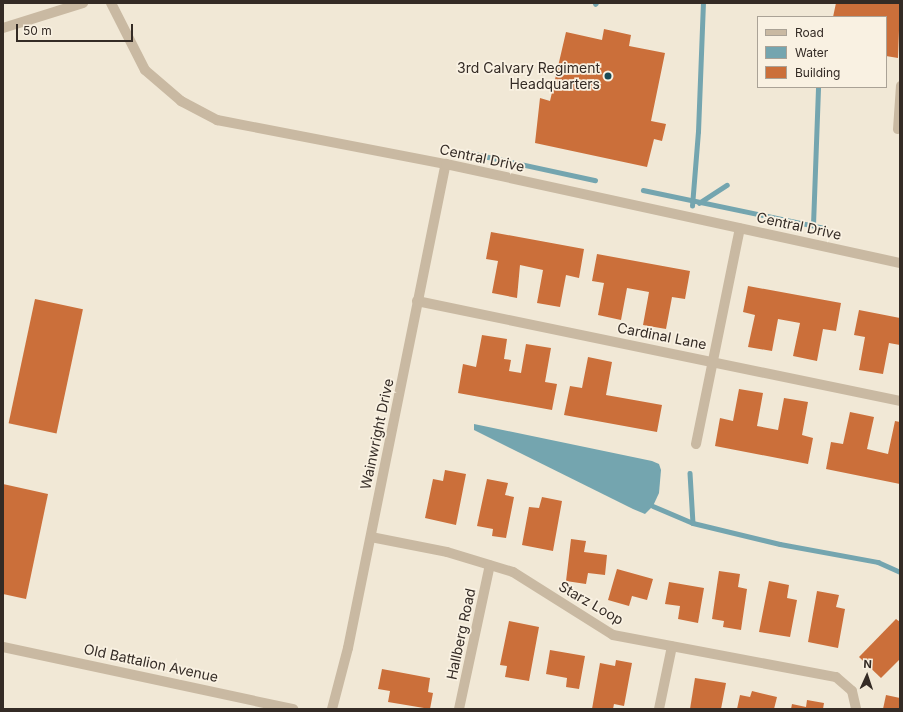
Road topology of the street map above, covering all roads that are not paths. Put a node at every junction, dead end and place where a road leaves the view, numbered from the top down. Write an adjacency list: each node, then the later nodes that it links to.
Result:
1 (83, 3): 3 (street)
2 (111, 3): 6 (street, Central Drive)
3 (3, 28)
4 (900, 85): 5 (lane)
5 (896, 130)
6 (446, 164): 7 (street, Central Drive); 9 (street, Wainwright Drive)
7 (740, 228): 8 (street, Central Drive); 10 (street)
8 (900, 262)
9 (417, 301): 10 (street, Cardinal Lane); 13 (street, Wainwright Drive)
10 (714, 361): 11 (street, Cardinal Lane); 12 (street)
11 (900, 401)
12 (696, 444)
13 (371, 536): 14 (street, Starz Loop); 18 (street, Wainwright Drive)
14 (490, 565): 15 (street, Starz Loop); 19 (street, Hallberg Road)
15 (672, 646): 20 (street); 21 (street, Starz Loop)
16 (3, 647): 17 (street, Old Battalion Avenue)
17 (293, 709)
18 (332, 709)
19 (459, 709)
20 (659, 709)
21 (856, 709)

